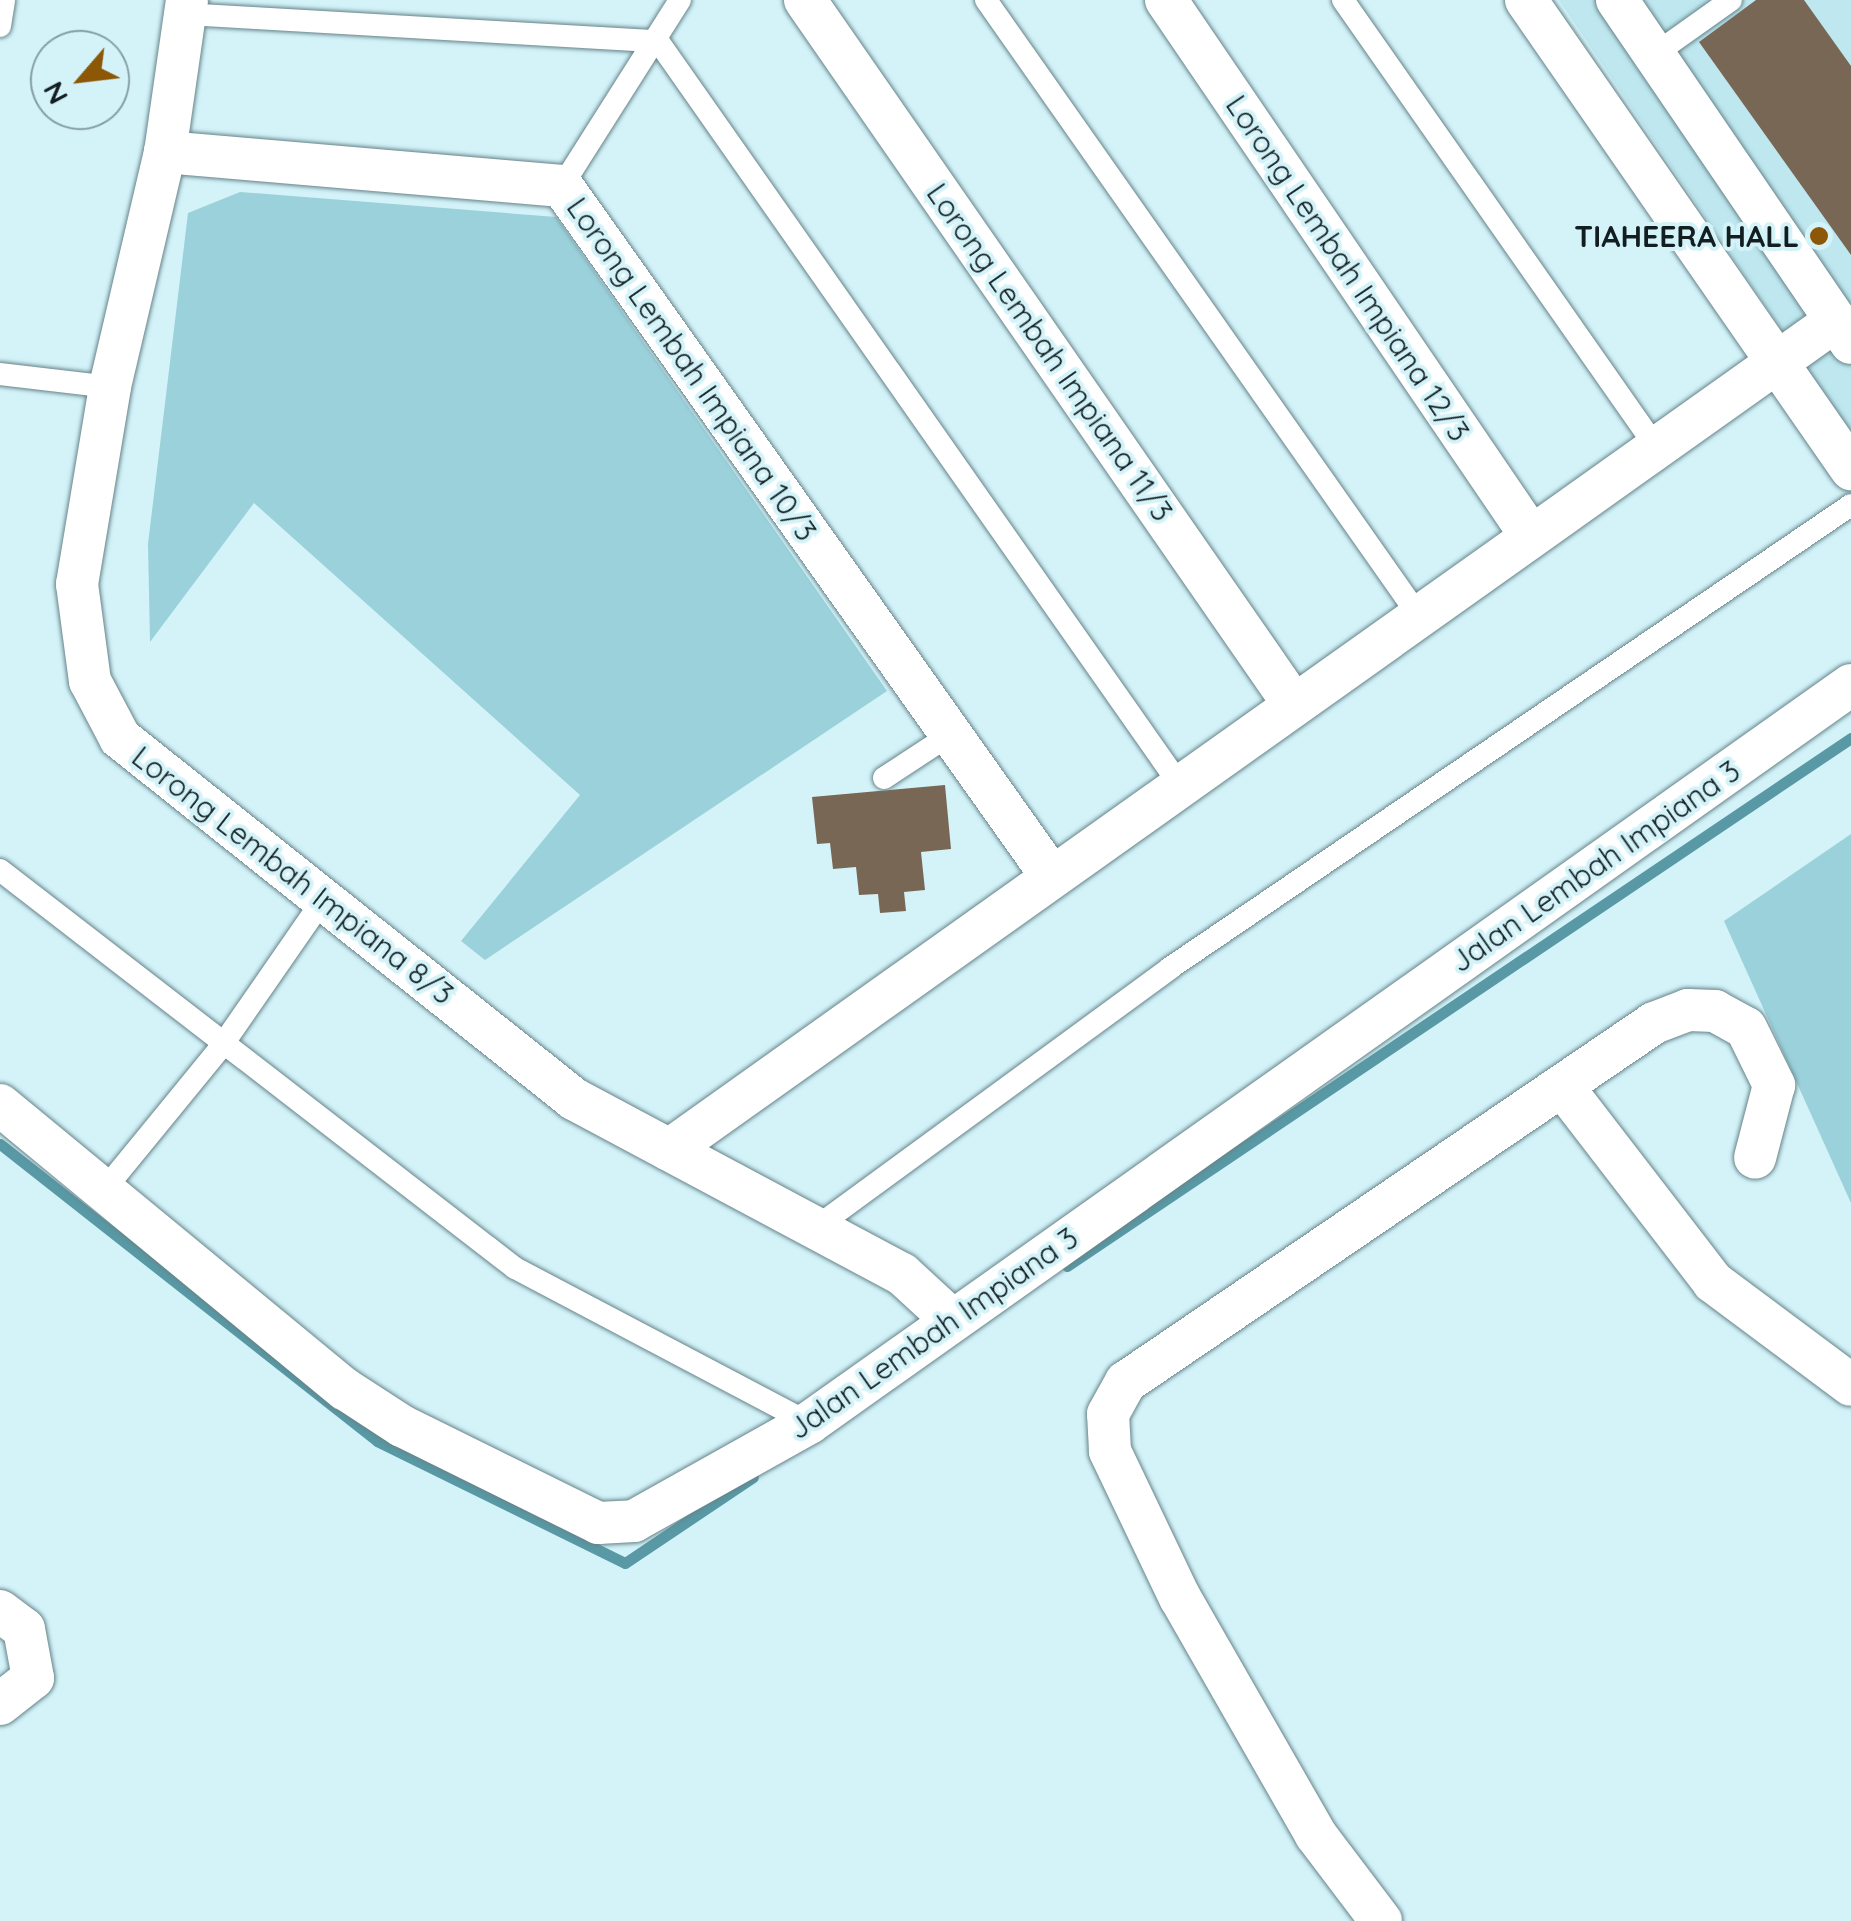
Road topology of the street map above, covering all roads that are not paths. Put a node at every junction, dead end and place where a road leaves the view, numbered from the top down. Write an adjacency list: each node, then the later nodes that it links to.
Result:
1 (4, 0): 11 (lane)
2 (680, 0): 12 (lane)
3 (805, 0): 26 (street, Lorong Lembah Impiana 11/3)
4 (986, 0): 24 (lane)
5 (1166, 0): 23 (street, Lorong Lembah Impiana 12/3)
6 (1344, 0): 20 (lane)
7 (1526, 0): 17 (street)
8 (1617, 0): 13 (street)
9 (1731, 0): 13 (lane)
10 (186, 7): 12 (lane); 14 (street, Lorong Lembah Impiana 8/3)
11 (0, 26)
12 (658, 40): 15 (lane); 29 (lane)
13 (1655, 54): 16 (street)
14 (165, 152): 15 (street, Lorong Lembah Impiana 10/3); 19 (street, Lorong Lembah Impiana 8/3)
15 (562, 186): 27 (street, Lorong Lembah Impiana 10/3)
16 (1843, 332): 17 (street)
17 (1777, 362): 20 (street); 21 (street)
18 (0, 374): 19 (lane)
19 (110, 387): 32 (street, Lorong Lembah Impiana 8/3)
20 (1656, 447): 23 (street)
21 (1851, 469)
22 (1851, 506): 39 (lane)
23 (1531, 536): 24 (street)
24 (1419, 616): 26 (street)
25 (1851, 685): 40 (street, Jalan Lembah Impiana 3)
26 (1294, 705): 29 (street)
27 (951, 734): 28 (lane); 31 (street, Lorong Lembah Impiana 10/3)
28 (884, 778)
29 (1180, 786): 31 (street)
30 (0, 870): 33 (lane)
31 (1052, 877): 36 (street)
32 (324, 898): 33 (lane); 36 (street, Lorong Lembah Impiana 8/3)
33 (221, 1046): 38 (lane); 42 (lane)
34 (1563, 1087): 37 (street); 41 (street); 45 (street)
35 (0, 1105): 38 (street, Jalan Lembah Impiana 3)
36 (669, 1150): 39 (street, Lorong Lembah Impiana 8/3)
37 (1755, 1158)
38 (104, 1190): 42 (street, Jalan Lembah Impiana 3)
39 (818, 1226): 40 (street, Lorong Lembah Impiana 8/3)
40 (952, 1320): 42 (street, Jalan Lembah Impiana 3)
41 (1851, 1385)
42 (809, 1423)
43 (0, 1611): 44 (street)
44 (11, 1697)
45 (1381, 1921)

